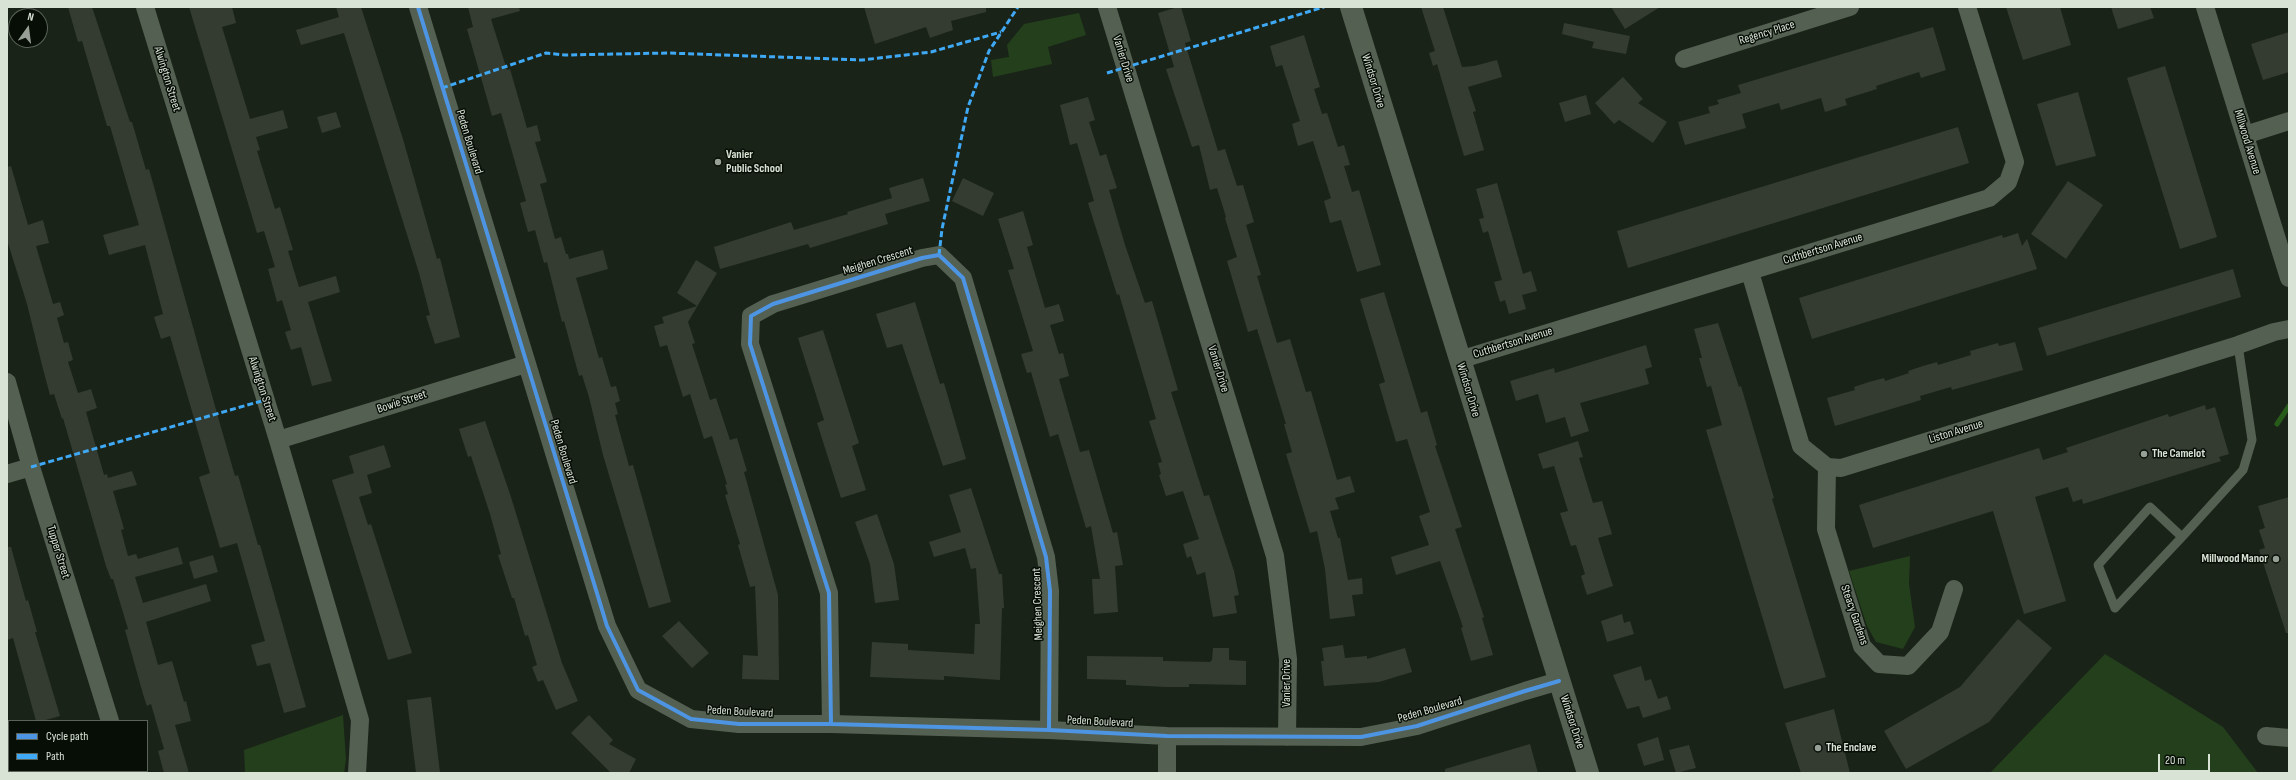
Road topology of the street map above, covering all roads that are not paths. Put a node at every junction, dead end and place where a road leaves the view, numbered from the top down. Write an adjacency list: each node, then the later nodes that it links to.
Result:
1 (145, 7): 18 (street, Alwington Street)
2 (418, 7): 16 (street, Peden Boulevard)
3 (1107, 7): 30 (street, Vanier Drive)
4 (1351, 7): 15 (street, Windsor Drive)
5 (1850, 7): 8 (street, Regency Place)
6 (1968, 7): 11 (street, Cuthbertson Avenue)
7 (2205, 7): 10 (street, Millwood Avenue)
8 (1684, 59)
9 (2289, 121): 10 (street)
10 (2245, 135): 12 (street, Millwood Avenue)
11 (1750, 272): 15 (street, Cuthbertson Avenue); 20 (street)
12 (2289, 278)
13 (2289, 330): 14 (street, Liston Avenue)
14 (2238, 345): 20 (street, Liston Avenue); 22 (lane)
15 (1458, 360): 24 (street, Windsor Drive)
16 (526, 364): 18 (street, Bowie Street); 26 (street, Peden Boulevard)
17 (7, 382): 19 (street, Tupper Street)
18 (278, 440): 32 (street, Alwington Street)
19 (31, 467): 21 (street); 25 (street, Tupper Street)
20 (1827, 467): 23 (street, Steacy Gardens)
21 (7, 474)
22 (2182, 537): 22 (lane)
23 (1954, 589)
24 (1559, 681): 30 (street, Peden Boulevard); 34 (street, Windsor Drive)
25 (110, 720)
26 (831, 724): 27 (street, Peden Boulevard); 27 (street, Meighen Crescent)
27 (1049, 730): 28 (street, Peden Boulevard)
28 (1167, 736): 30 (street, Peden Boulevard); 33 (street)
29 (2266, 736): 31 (street)
30 (1287, 737)
31 (2289, 738)
32 (357, 773)
33 (1167, 773)
34 (1588, 773)

